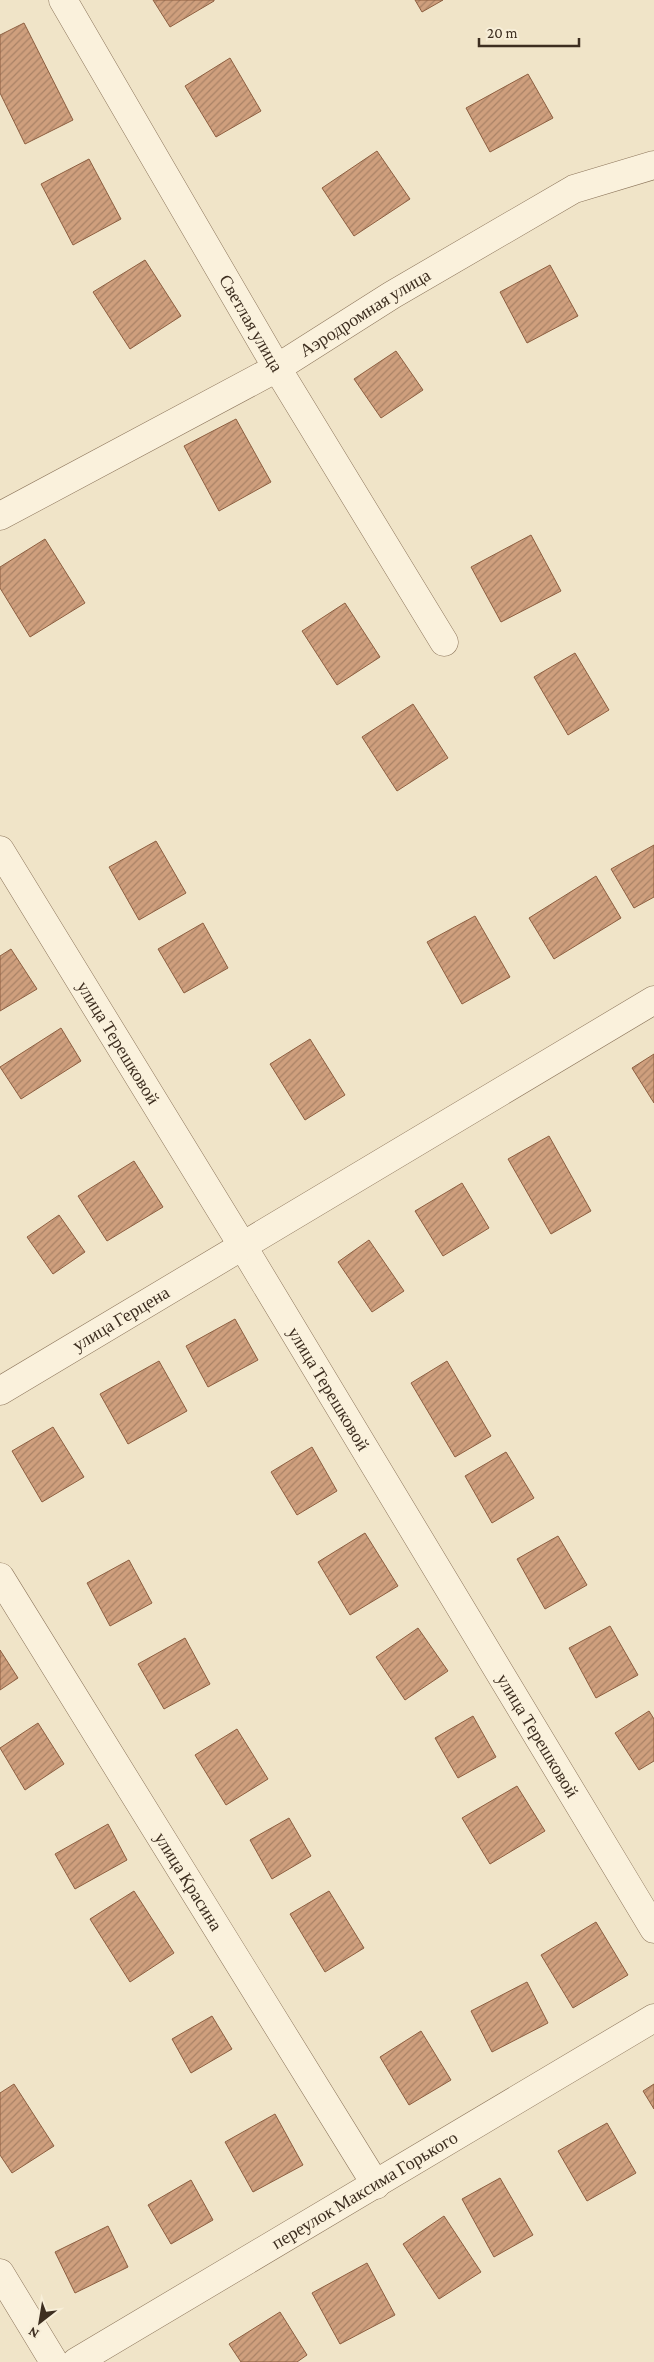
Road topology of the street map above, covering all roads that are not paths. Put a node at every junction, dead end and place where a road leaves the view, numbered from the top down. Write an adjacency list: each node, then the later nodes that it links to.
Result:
1 (63, 0): 3 (street, Светлая улица)
2 (654, 165): 3 (street, Аэродромная улица)
3 (277, 368): 4 (street, Аэродромная улица); 5 (street, Светлая улица)
4 (0, 516)
5 (444, 642)
6 (0, 850): 8 (street, улица Терешковой)
7 (654, 1000): 8 (street, улица Герцена)
8 (242, 1245): 9 (street, улица Герцена); 11 (street, улица Терешковой)
9 (0, 1391)
10 (0, 1577): 13 (street, улица Красина)
11 (654, 1929)
12 (654, 2018): 13 (street, переулок Максима Горького)
13 (376, 2185): 16 (street, переулок Максима Горького)
14 (0, 2272): 15 (street)
15 (54, 2362)
16 (76, 2362)

